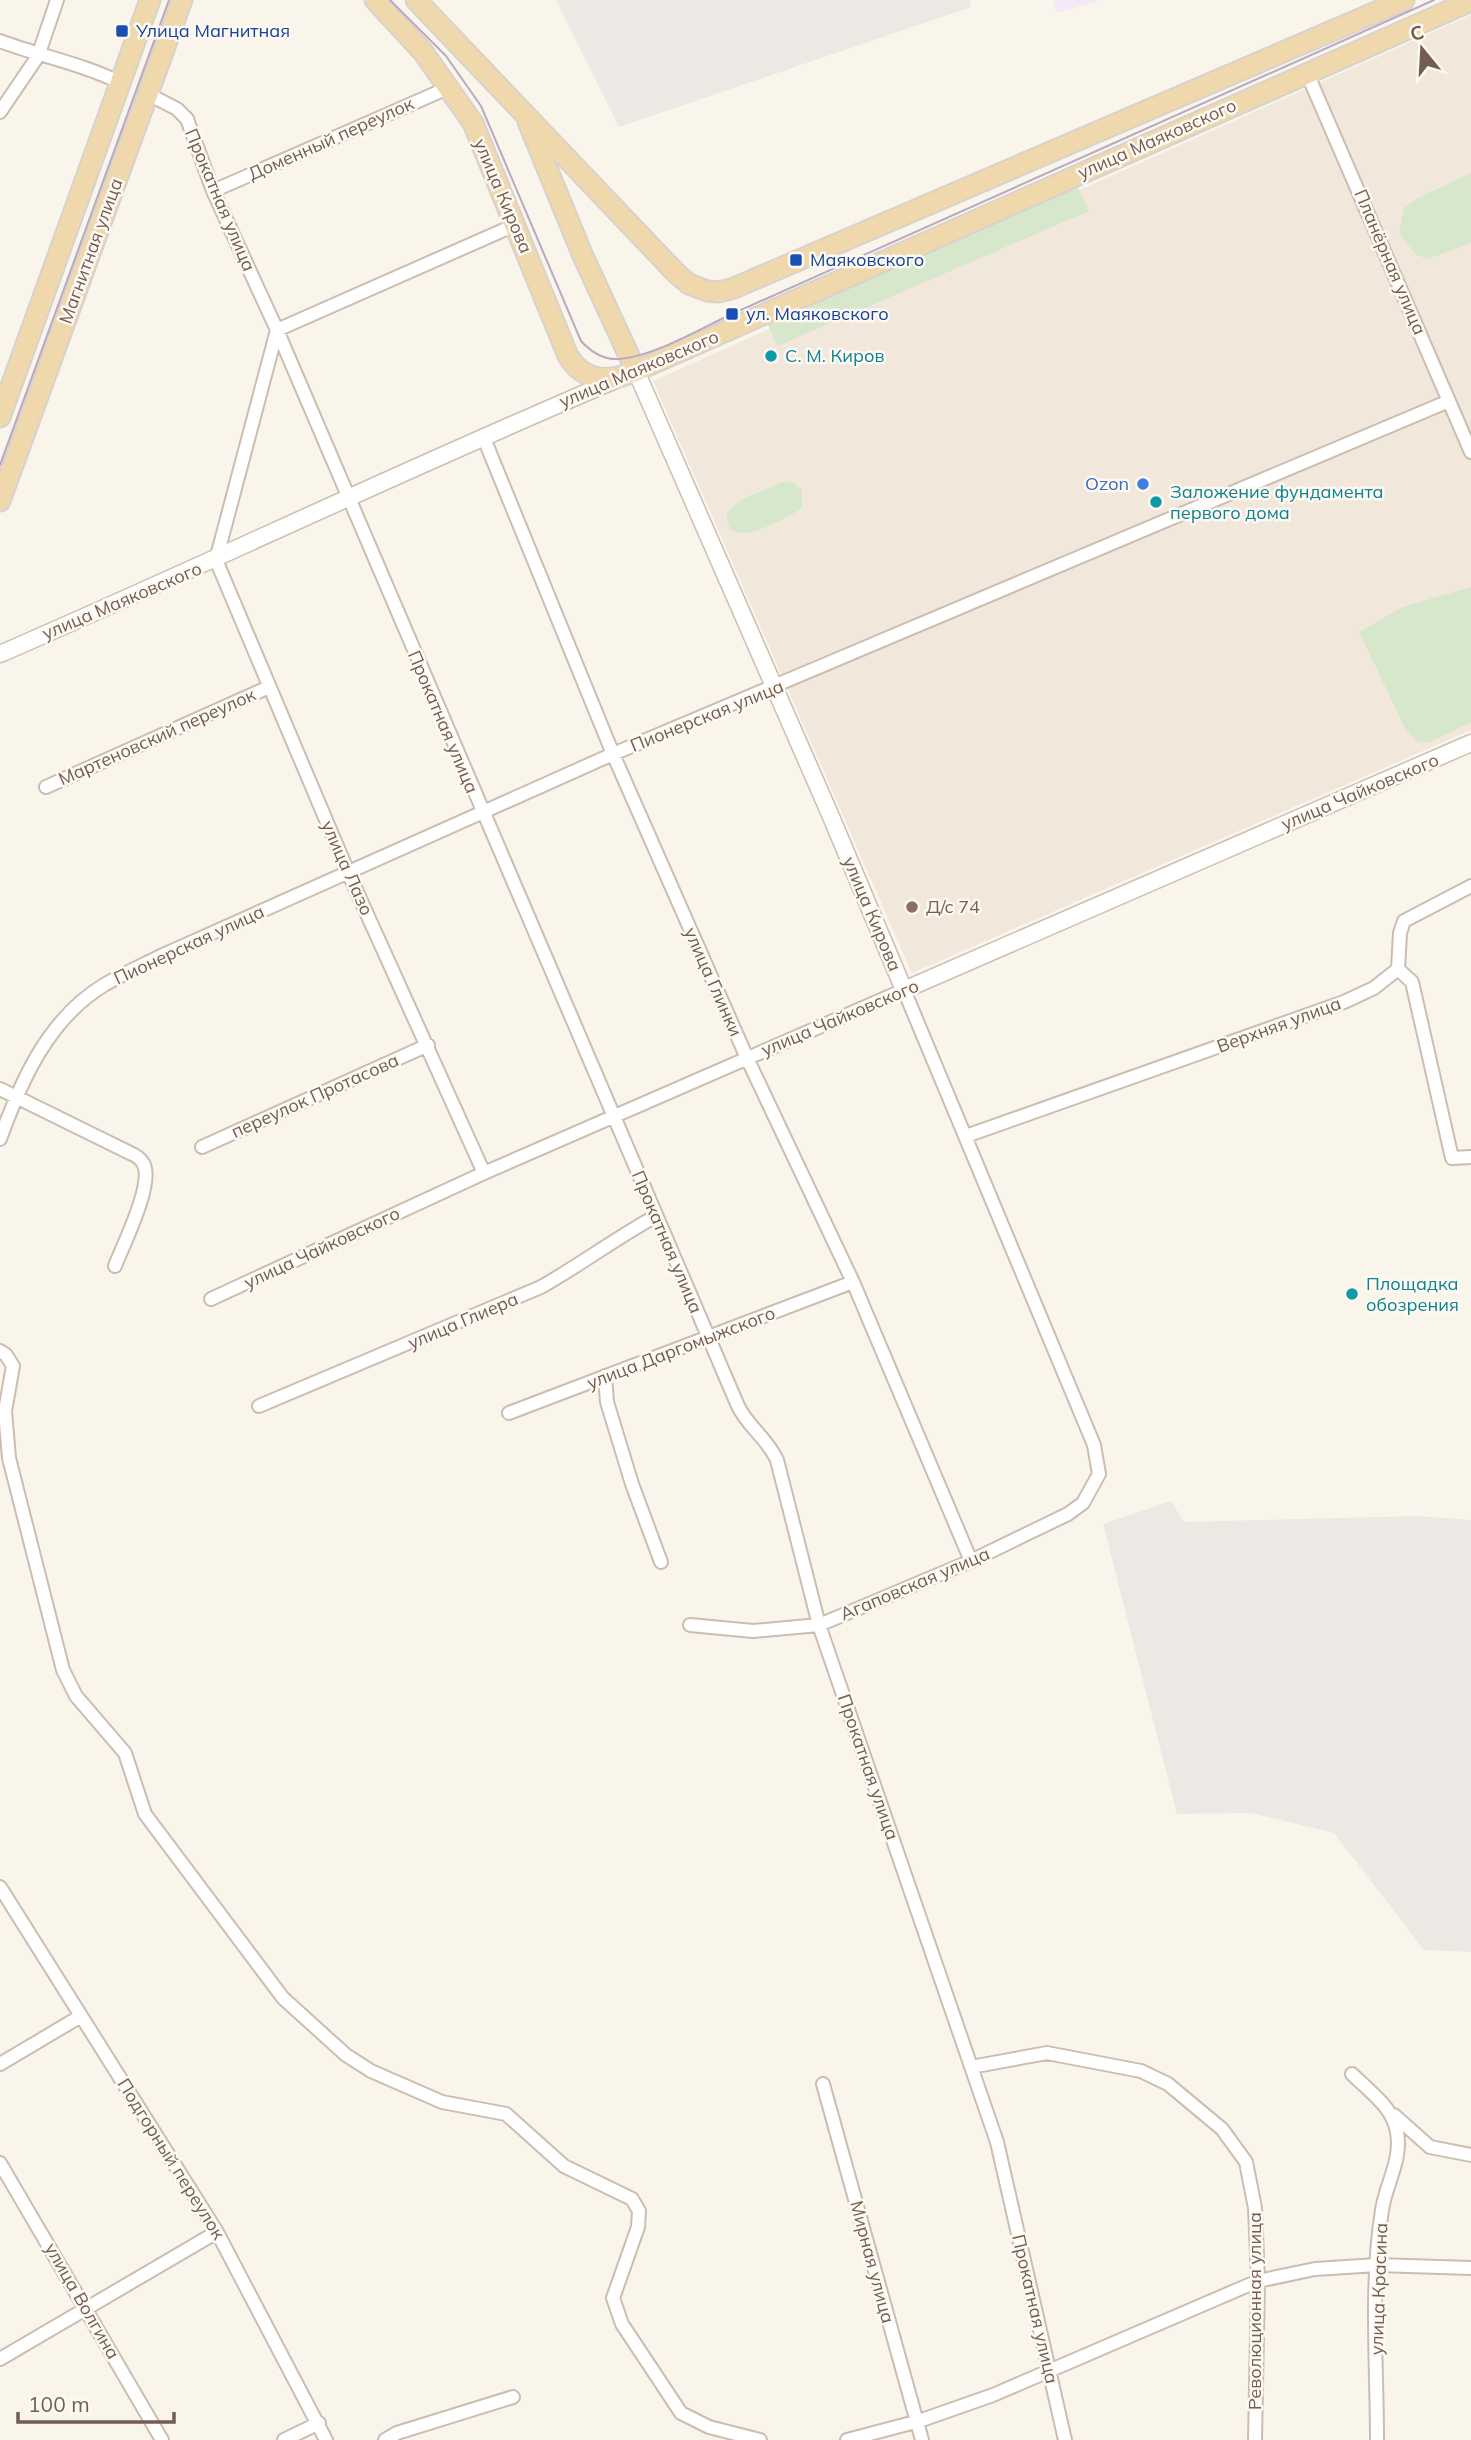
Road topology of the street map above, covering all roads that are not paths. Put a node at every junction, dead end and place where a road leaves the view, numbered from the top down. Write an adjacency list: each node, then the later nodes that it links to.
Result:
1 (57, 0): 9 (street)
2 (150, 0): 11 (main road, Магнитная улица)
3 (182, 0): 13 (main road, Магнитная улица)
4 (376, 0): 12 (main road, улица Кирова)
5 (416, 0): 14 (main road, улица Маяковского)
6 (1404, 0): 14 (main road, улица Маяковского)
7 (1471, 1): 10 (main road, улица Маяковского)
8 (0, 41): 9 (street)
9 (38, 56): 11 (street); 15 (street)
10 (1307, 73): 19 (main road, улица Маяковского); 20 (street, Планёрная улица)
11 (121, 83): 21 (main road, Магнитная улица)
12 (450, 87): 16 (street, Доменный переулок); 17 (main road, улица Кирова)
13 (148, 94): 16 (street, Прокатная улица); 25 (main road, Магнитная улица)
14 (523, 109): 19 (main road)
15 (0, 112)
16 (213, 191): 18 (street, Прокатная улица)
17 (515, 225): 18 (street); 19 (main road, улица Кирова)
18 (277, 330): 24 (street, Прокатная улица); 26 (street)
19 (629, 375): 22 (main road, улица Маяковского); 29 (main road, улица Кирова)
20 (1449, 401): 23 (street, Планёрная улица); 29 (street, Пионерская улица)
21 (0, 417)
22 (483, 436): 24 (main road, улица Маяковского); 31 (street, улица Глинки)
23 (1471, 452)
24 (347, 499): 26 (main road, улица Маяковского); 33 (street, Прокатная улица)
25 (0, 501)
26 (216, 560): 27 (main road, улица Маяковского); 28 (street, улица Лазо)
27 (0, 654)
28 (269, 687): 32 (street, Мартеновский переулок); 34 (street, улица Лазо)
29 (774, 688): 31 (street, Пионерская улица); 37 (main road, улица Кирова)
30 (1471, 744): 37 (main road, улица Чайковского)
31 (613, 754): 33 (street, Пионерская улица); 39 (street, улица Глинки)
32 (46, 787)
33 (483, 814): 34 (street, Пионерская улица); 42 (street, Прокатная улица)
34 (348, 872): 38 (street, улица Лазо); 41 (street, Пионерская улица)
35 (1471, 886): 36 (street)
36 (1398, 970): 43 (street, Верхняя улица); 46 (street)
37 (904, 990): 39 (street, улица Чайковского); 43 (street, улица Кирова)
38 (428, 1045): 45 (street, переулок Протасова); 47 (street, улица Лазо)
39 (747, 1058): 42 (street, улица Чайковского); 50 (street, улица Глинки)
40 (0, 1090): 41 (street)
41 (15, 1098): 44 (street, Пионерская улица); 49 (street)
42 (614, 1117): 47 (street, улица Чайковского); 48 (street, Прокатная улица)
43 (966, 1136): 57 (street, улица Кирова)
44 (0, 1139)
45 (202, 1147)
46 (1471, 1157)
47 (484, 1173): 51 (street, улица Чайковского)
48 (656, 1216): 52 (street, Прокатная улица); 55 (street, улица Глиера)
49 (116, 1266)
50 (853, 1282): 52 (street, улица Даргомыжского); 58 (street, улица Глинки)
51 (211, 1299)
52 (708, 1338): 54 (street, улица Даргомыжского); 61 (street, Прокатная улица)
53 (0, 1351): 85 (street)
54 (605, 1376): 56 (street, улица Даргомыжского); 59 (street)
55 (259, 1406)
56 (509, 1413)
57 (1098, 1460): 58 (street, Агаповская улица)
58 (971, 1561): 61 (street, Агаповская улица)
59 (661, 1562)
60 (690, 1625): 61 (street, Агаповская улица)
61 (819, 1625): 65 (street, Прокатная улица)
62 (0, 1887): 63 (street, Подгорный переулок)
63 (81, 2016): 64 (street); 71 (street, Подгорный переулок)
64 (0, 2064)
65 (971, 2067): 74 (street, Революционная улица); 77 (street, Прокатная улица)
66 (1352, 2074): 68 (street)
67 (823, 2084): 79 (street, Мирная улица)
68 (1388, 2109): 69 (street); 72 (street, улица Красина)
69 (1471, 2155)
70 (0, 2163): 75 (street, улица Волгина)
71 (217, 2232): 75 (street); 80 (street, Подгорный переулок)
72 (1377, 2265): 73 (street); 74 (street); 90 (street, улица Красина)
73 (1471, 2269)
74 (1258, 2281): 77 (street); 89 (street, Революционная улица)
75 (88, 2309): 76 (street); 81 (street, улица Волгина)
76 (0, 2359)
77 (1049, 2371): 79 (street); 88 (street, Прокатная улица)
78 (513, 2397): 84 (street)
79 (919, 2421): 86 (street); 87 (street, Мирная улица)
80 (319, 2423): 82 (street); 83 (street, Подгорный переулок)
81 (162, 2440)
82 (284, 2440)
83 (326, 2440)
84 (385, 2440)
85 (760, 2440)
86 (846, 2440)
87 (922, 2440)
88 (1065, 2440)
89 (1255, 2440)
90 (1377, 2440)

